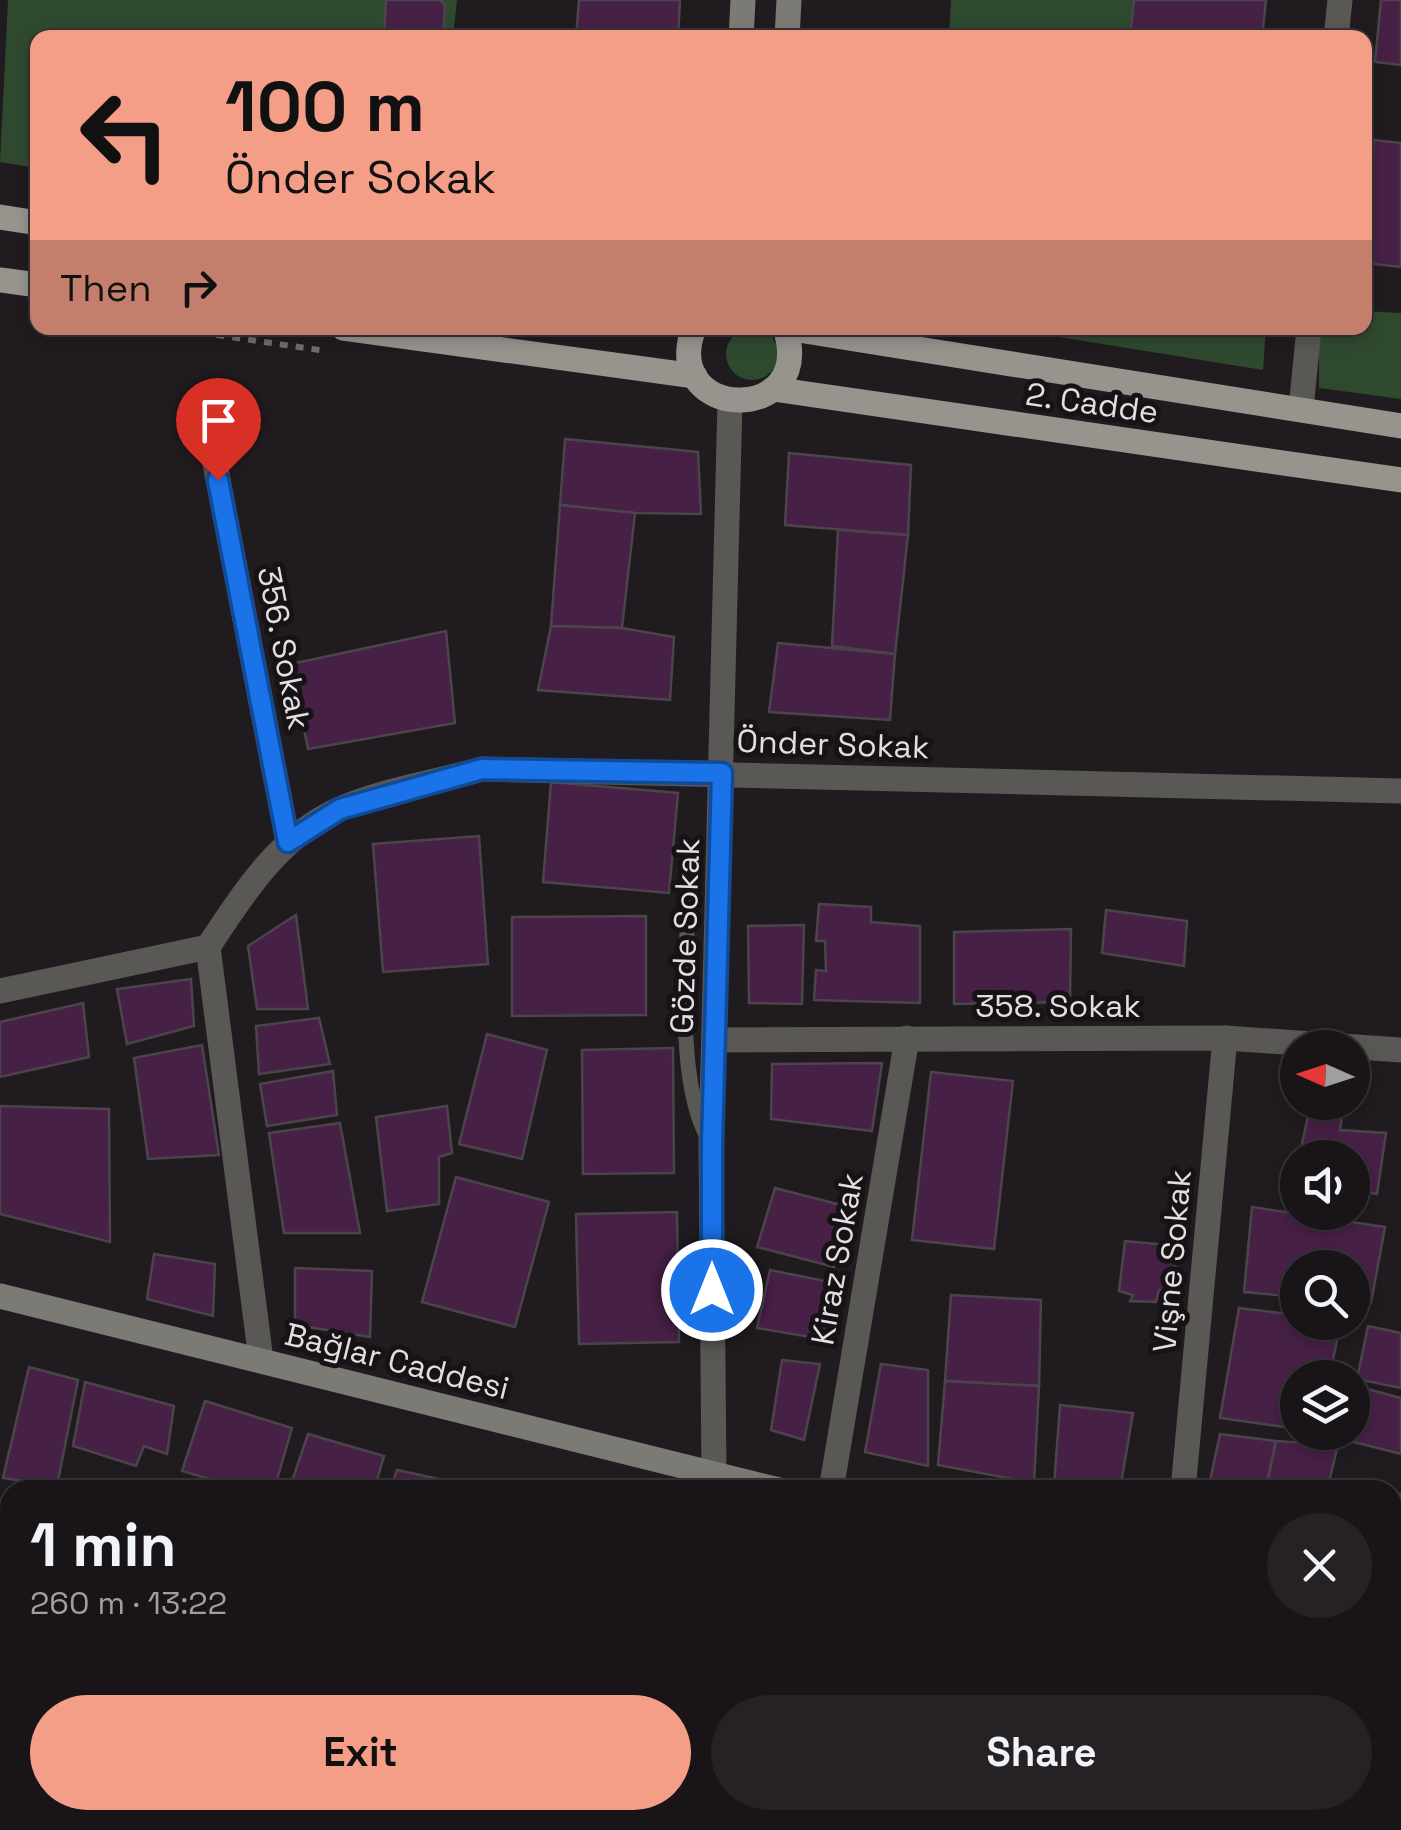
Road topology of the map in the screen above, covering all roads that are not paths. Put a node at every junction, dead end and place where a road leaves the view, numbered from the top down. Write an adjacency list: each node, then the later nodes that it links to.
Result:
1 (743, 0): 4 (street)
2 (788, 0): 5 (street)
3 (1340, 0): 6 (street)
4 (741, 30)
5 (787, 30)
6 (1337, 30)
7 (0, 217): 8 (main road)
8 (30, 222)
9 (0, 280): 10 (main road)
10 (30, 284)
11 (394, 335): 16 (main road)
12 (692, 335): 16 (main road)
13 (787, 335): 17 (main road, 2. Cadde)
14 (831, 335): 20 (main road, 2. Cadde)
15 (1308, 335): 20 (street)
16 (695, 376): 18 (main road)
17 (773, 389): 18 (main road, 2. Cadde); 22 (main road, 2. Cadde)
18 (730, 401): 23 (street, Gözde Sokak)
19 (204, 408): 25 (street, 356. Sokak)
20 (1302, 409): 21 (main road, 2. Cadde)
21 (1401, 426)
22 (1401, 480)
23 (722, 773): 24 (street, Önder Sokak); 25 (street, Önder Sokak); 31 (street, Gözde Sokak)
24 (1401, 791)
25 (288, 842): 27 (street, Önder Sokak)
26 (690, 850): 33 (lane)
27 (208, 947): 28 (street); 35 (street)
28 (0, 991)
29 (907, 1038): 30 (street, 358. Sokak); 31 (street, 358. Sokak); 38 (street, Kiraz Sokak)
30 (1225, 1038): 32 (street, 358. Sokak); 39 (street, Vişne Sokak)
31 (714, 1040): 33 (street, Gözde Sokak)
32 (1401, 1050)
33 (712, 1144): 36 (street, Gözde Sokak)
34 (0, 1296): 35 (street, Bağlar Caddesi)
35 (261, 1360): 36 (street, Bağlar Caddesi)
36 (714, 1474): 37 (street, Bağlar Caddesi)
37 (738, 1480)
38 (833, 1480)
39 (1184, 1480)

